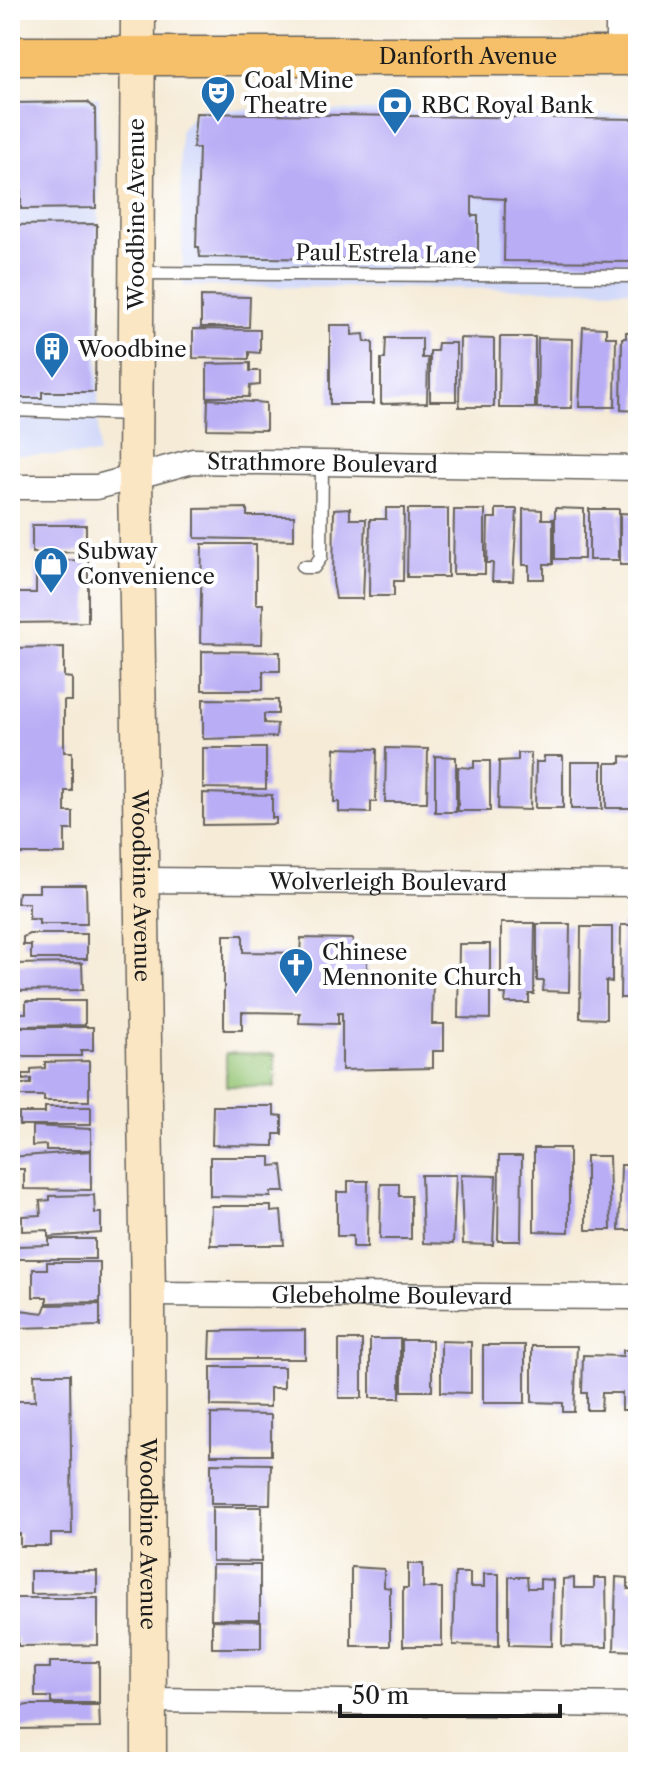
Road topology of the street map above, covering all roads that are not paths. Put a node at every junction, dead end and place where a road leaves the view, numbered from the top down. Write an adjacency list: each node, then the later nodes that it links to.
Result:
1 (138, 10): 4 (main road, Woodbine Avenue)
2 (618, 10): 5 (street)
3 (10, 56): 4 (main road, Danforth Avenue)
4 (137, 56): 5 (main road, Danforth Avenue); 6 (main road, Woodbine Avenue)
5 (628, 56)
6 (134, 273): 7 (lane, Paul Estrela Lane); 9 (main road, Woodbine Avenue)
7 (638, 276)
8 (10, 410): 9 (lane)
9 (136, 414): 12 (main road, Woodbine Avenue)
10 (322, 465): 11 (street, Strathmore Boulevard); 12 (street, Strathmore Boulevard); 14 (lane)
11 (638, 468)
12 (135, 478): 13 (street, Strathmore Boulevard); 15 (main road, Woodbine Avenue)
13 (10, 487)
14 (303, 567)
15 (140, 880): 16 (street, Wolverleigh Boulevard); 17 (main road, Woodbine Avenue)
16 (638, 884)
17 (148, 1294): 18 (street, Glebeholme Boulevard); 19 (main road, Woodbine Avenue)
18 (638, 1297)
19 (148, 1700): 20 (street); 21 (main road, Woodbine Avenue)
20 (638, 1705)
21 (149, 1762)

